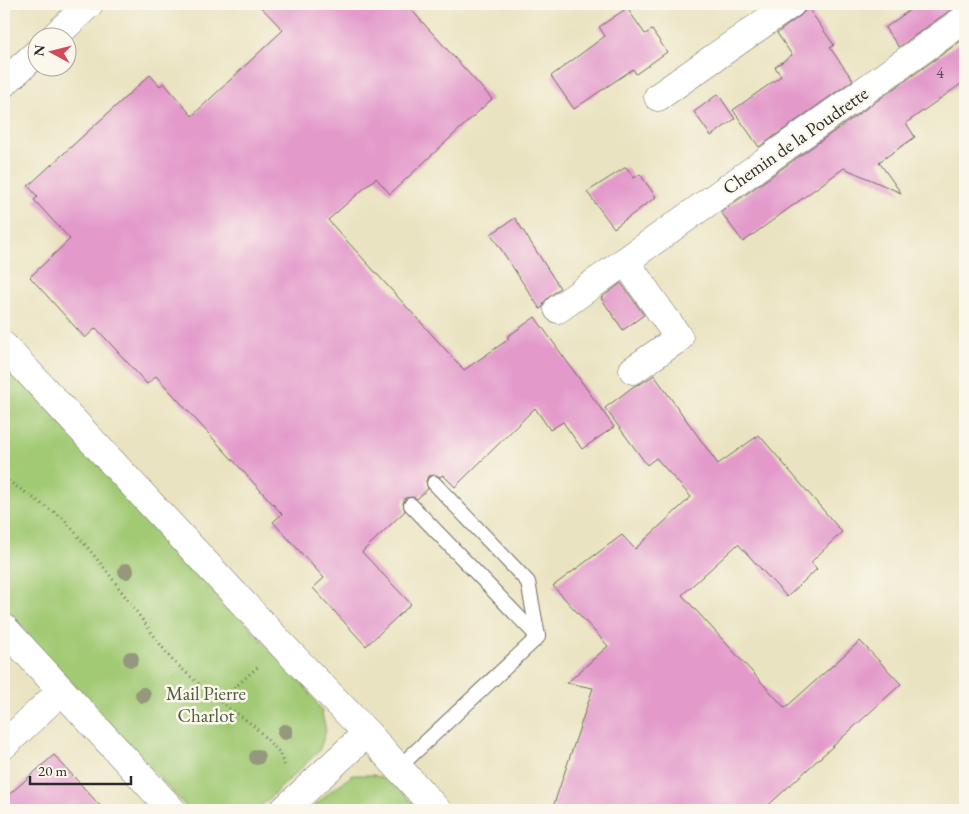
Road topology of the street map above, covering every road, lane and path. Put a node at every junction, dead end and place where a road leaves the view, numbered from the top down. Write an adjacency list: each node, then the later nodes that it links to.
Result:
1 (89, 4): 4 (street)
2 (790, 4): 7 (street)
3 (965, 19): 8 (street, Chemin de la Poudrette)
4 (64, 28)
5 (28, 61): 6 (street)
6 (4, 83)
7 (658, 97)
8 (625, 261): 9 (street, Chemin de la Poudrette); 11 (street)
9 (558, 309)
10 (4, 346): 20 (street)
11 (633, 370)
12 (4, 478): 19 (path)
13 (434, 483): 16 (lane)
14 (411, 505): 16 (lane)
15 (4, 628): 18 (street)
16 (538, 637): 22 (lane)
17 (262, 664): 19 (path)
18 (61, 690): 21 (street); 24 (street)
19 (219, 701): 23 (path)
20 (366, 733): 22 (street); 25 (street)
21 (4, 745)
22 (399, 767): 26 (street)
23 (286, 770)
24 (172, 810)
25 (284, 810)
26 (436, 810)

